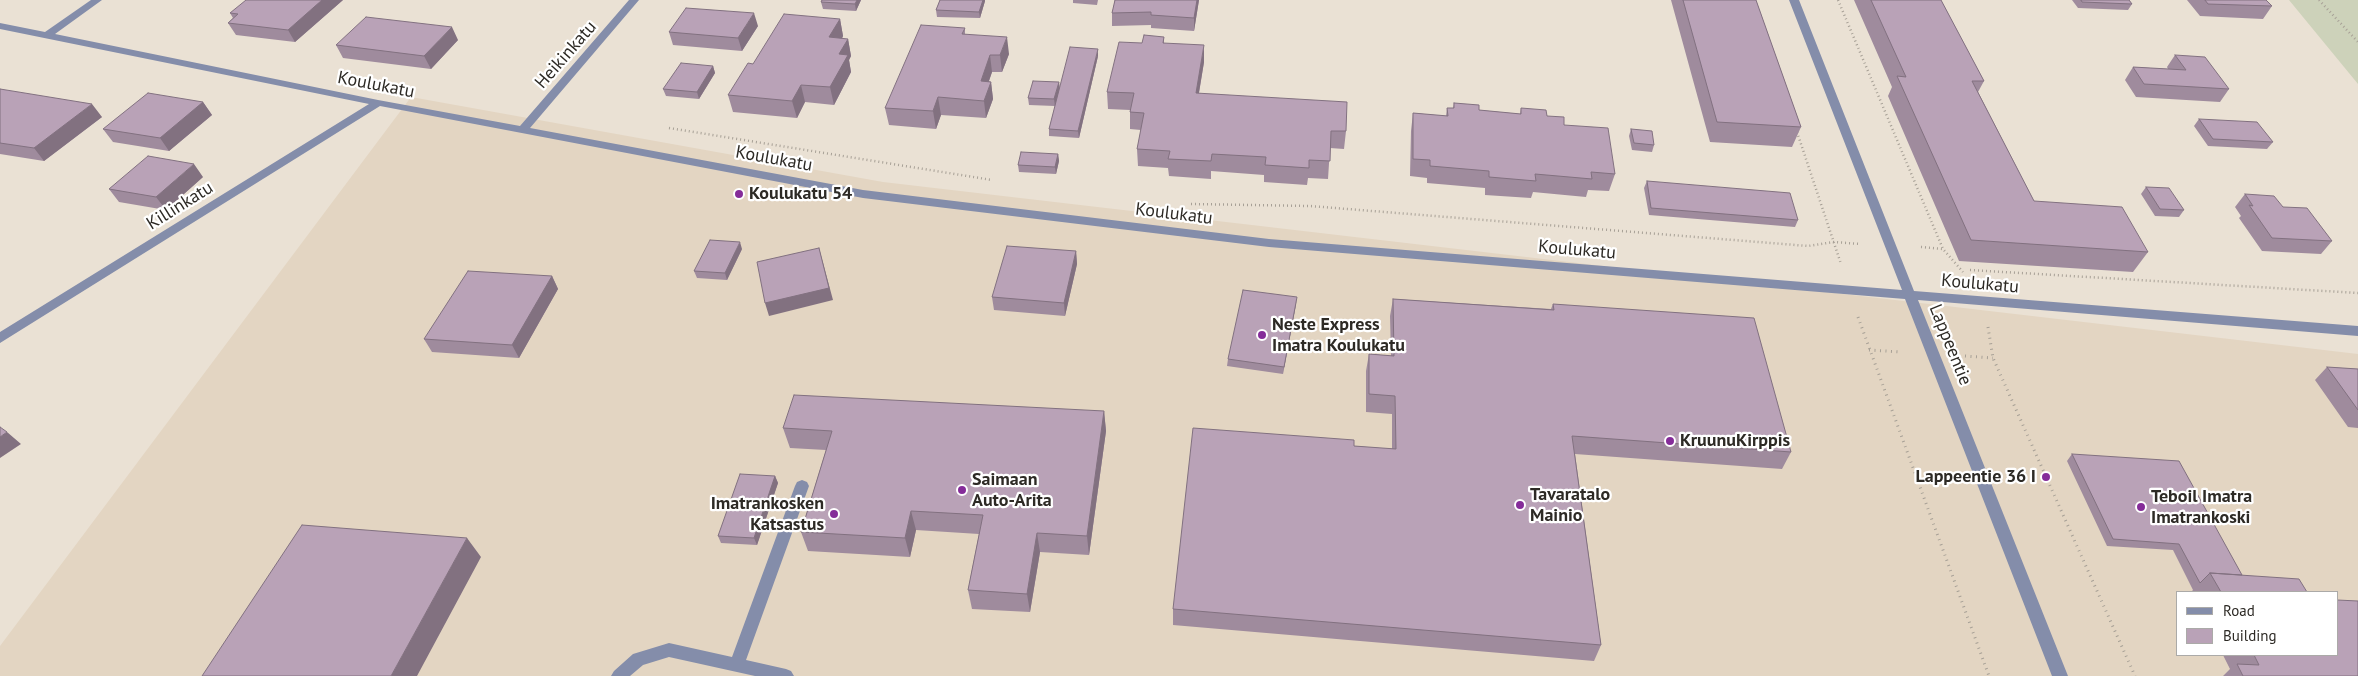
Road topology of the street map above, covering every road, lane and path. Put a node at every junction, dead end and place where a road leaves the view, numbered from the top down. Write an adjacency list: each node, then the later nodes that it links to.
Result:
1 (97, 0): 7 (street)
2 (634, 0): 11 (street, Heikinkatu)
3 (1794, 0): 19 (street, Lappeentie)
4 (1838, 0): 16 (path)
5 (2319, 0): 8 (path)
6 (0, 26): 7 (street, Koulukatu)
7 (48, 35): 9 (street, Koulukatu)
8 (2358, 42)
9 (378, 103): 11 (street, Koulukatu); 22 (street, Killinkatu)
10 (663, 127): 13 (path)
11 (522, 130): 17 (street, Koulukatu)
12 (1797, 130): 15 (path)
13 (994, 180)
14 (1185, 204): 15 (path)
15 (1834, 242): 17 (path)
16 (1962, 270): 18 (path); 20 (path)
17 (1849, 290): 19 (street, Koulukatu); 27 (path)
18 (2358, 293)
19 (1910, 296): 20 (street, Koulukatu); 28 (street, Lappeentie)
20 (1977, 302): 21 (street, Koulukatu); 29 (path)
21 (2358, 331)
22 (0, 338)
23 (802, 486): 24 (street)
24 (736, 666): 25 (street); 26 (street)
25 (619, 676)
26 (786, 676)
27 (1989, 676)
28 (2060, 676)
29 (2135, 676)

